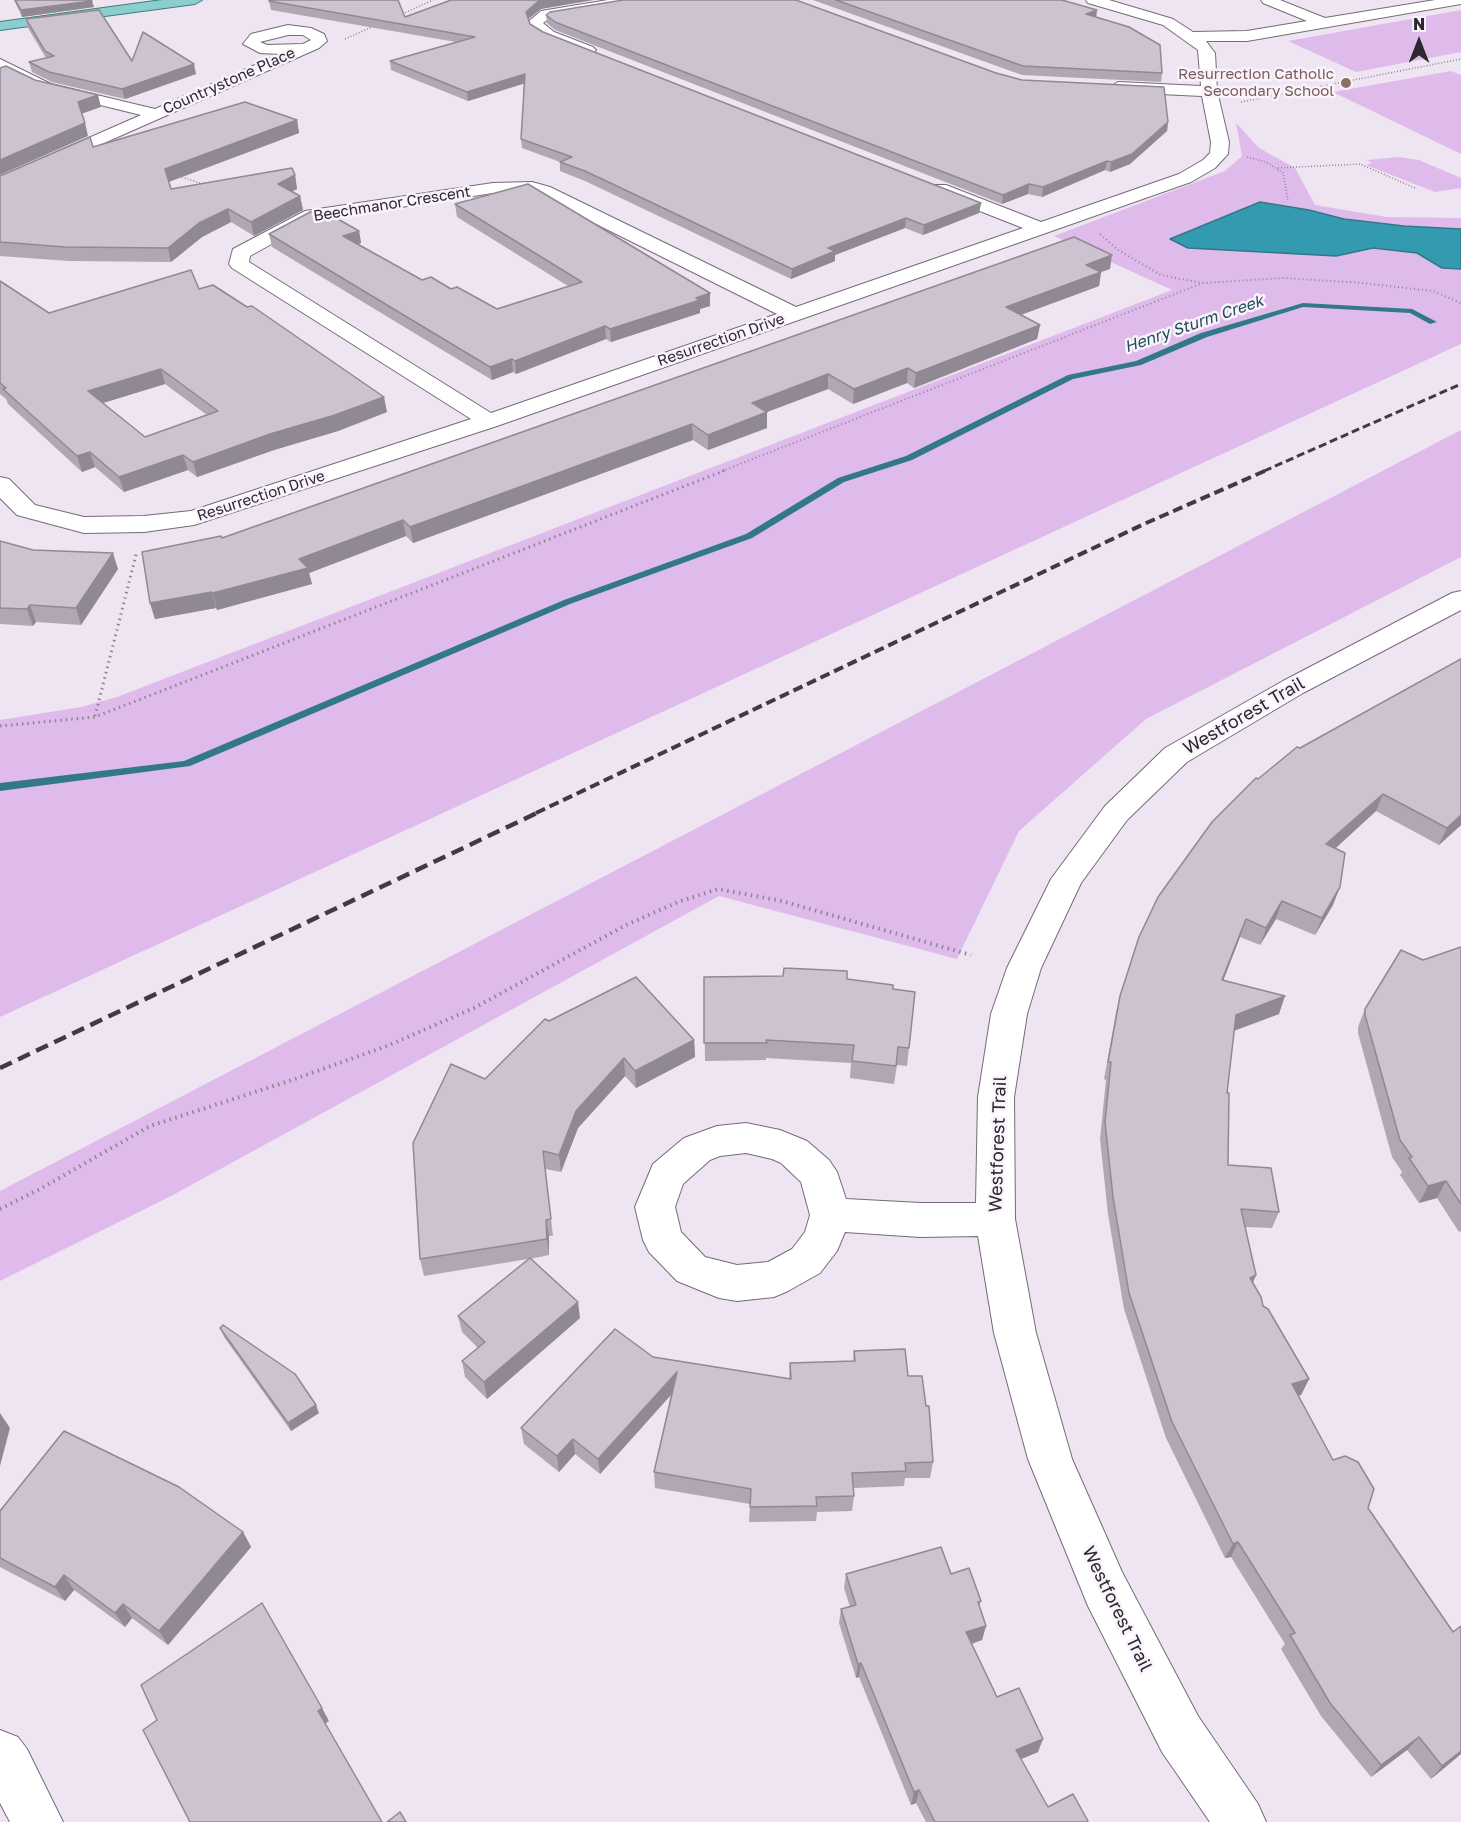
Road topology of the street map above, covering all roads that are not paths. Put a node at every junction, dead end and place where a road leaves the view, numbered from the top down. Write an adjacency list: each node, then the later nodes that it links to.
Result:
1 (195, 0): 7 (main road)
2 (636, 0): 10 (street)
3 (1093, 0): 8 (street, Resurrection Drive)
4 (1268, 0): 6 (street)
5 (1461, 0): 6 (street)
6 (1323, 23): 8 (street)
7 (0, 26)
8 (1192, 37): 13 (street, Resurrection Drive)
9 (303, 49): 14 (street, Countrystone Place)
10 (605, 57)
11 (0, 64): 14 (street)
12 (1105, 87): 13 (street)
13 (1209, 91): 17 (street, Resurrection Drive)
14 (155, 114): 15 (street, Countrystone Place)
15 (0, 184)
16 (927, 184): 17 (street)
17 (1039, 228): 18 (street, Resurrection Drive)
18 (794, 314): 19 (street, Resurrection Drive); 19 (street, Beechmanor Crescent)
19 (489, 421): 20 (street, Resurrection Drive)
20 (0, 484)
21 (1461, 599): 23 (street, Westforest Trail)
22 (830, 1215): 22 (street); 23 (street)
23 (995, 1219): 26 (street, Westforest Trail)
24 (0, 1755): 25 (street)
25 (38, 1822)
26 (1240, 1822)

